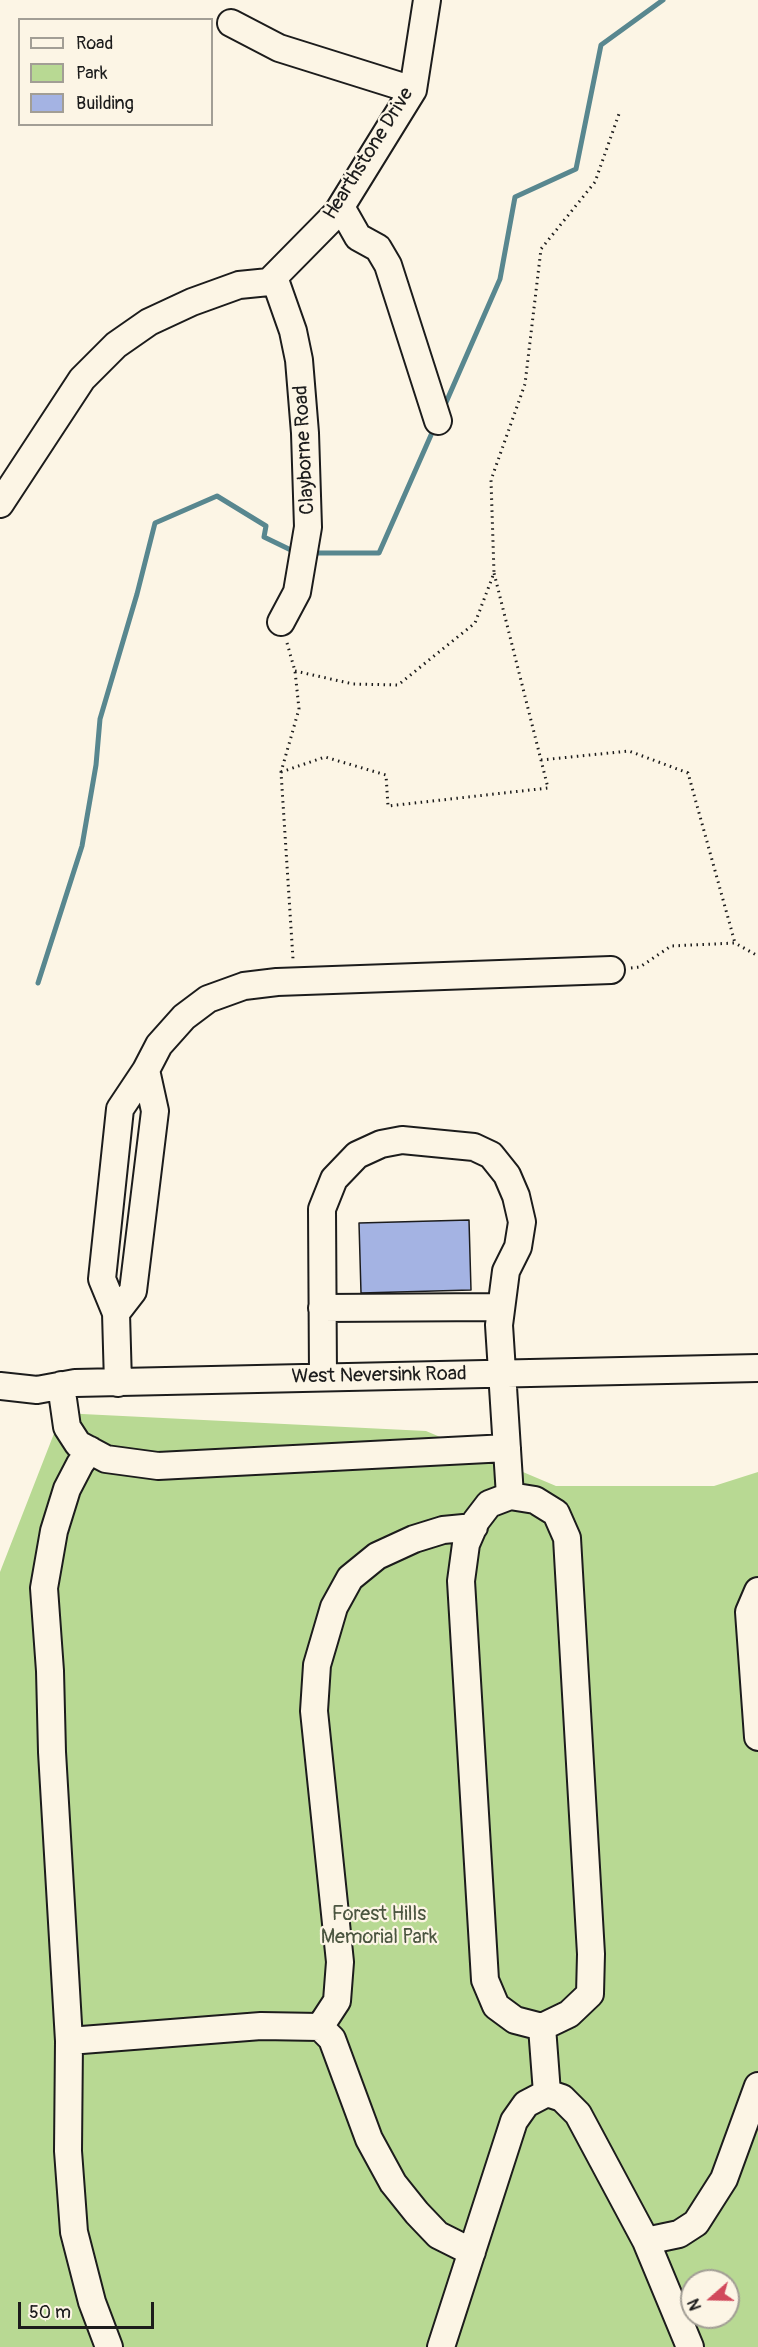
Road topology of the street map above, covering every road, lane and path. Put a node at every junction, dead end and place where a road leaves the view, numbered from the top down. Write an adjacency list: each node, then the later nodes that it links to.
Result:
1 (427, 0): 3 (street, Hearthstone Drive)
2 (231, 23): 3 (street)
3 (413, 90): 5 (street, Hearthstone Drive)
4 (620, 111): 9 (path)
5 (341, 207): 6 (street, Hearthstone Drive); 7 (street)
6 (274, 277): 8 (street, Hearthstone Drive); 10 (street, Clayborne Road)
7 (438, 421)
8 (0, 504)
9 (494, 573): 11 (path); 12 (path)
10 (281, 622): 11 (path)
11 (295, 671): 13 (path)
12 (541, 760): 13 (path); 14 (path)
13 (281, 772): 16 (path)
14 (735, 943): 15 (path); 17 (path)
15 (758, 956)
16 (294, 967)
17 (611, 970): 18 (street)
18 (147, 1070): 21 (street); 21 (street)
19 (501, 1307): 20 (street); 20 (street); 23 (street)
20 (322, 1308): 24 (street)
21 (116, 1312): 25 (street)
22 (758, 1368): 23 (street, West Neversink Road)
23 (501, 1374): 24 (street, West Neversink Road); 28 (street)
24 (323, 1377): 25 (street, West Neversink Road)
25 (118, 1383): 26 (street, West Neversink Road)
26 (61, 1385): 27 (street, West Neversink Road); 29 (street)
27 (0, 1386)
28 (507, 1448): 29 (street); 30 (street)
29 (90, 1450): 36 (street)
30 (510, 1496): 31 (street); 35 (street)
31 (474, 1527): 34 (street); 35 (street)
32 (758, 1591): 33 (street)
33 (758, 1737)
34 (320, 2027): 36 (street); 40 (street)
35 (542, 2027): 38 (street)
36 (69, 2041): 41 (street)
37 (758, 2086): 39 (street)
38 (547, 2093): 39 (street); 40 (street)
39 (646, 2241): 43 (street)
40 (472, 2252): 42 (street)
41 (109, 2347)
42 (441, 2347)
43 (690, 2347)

